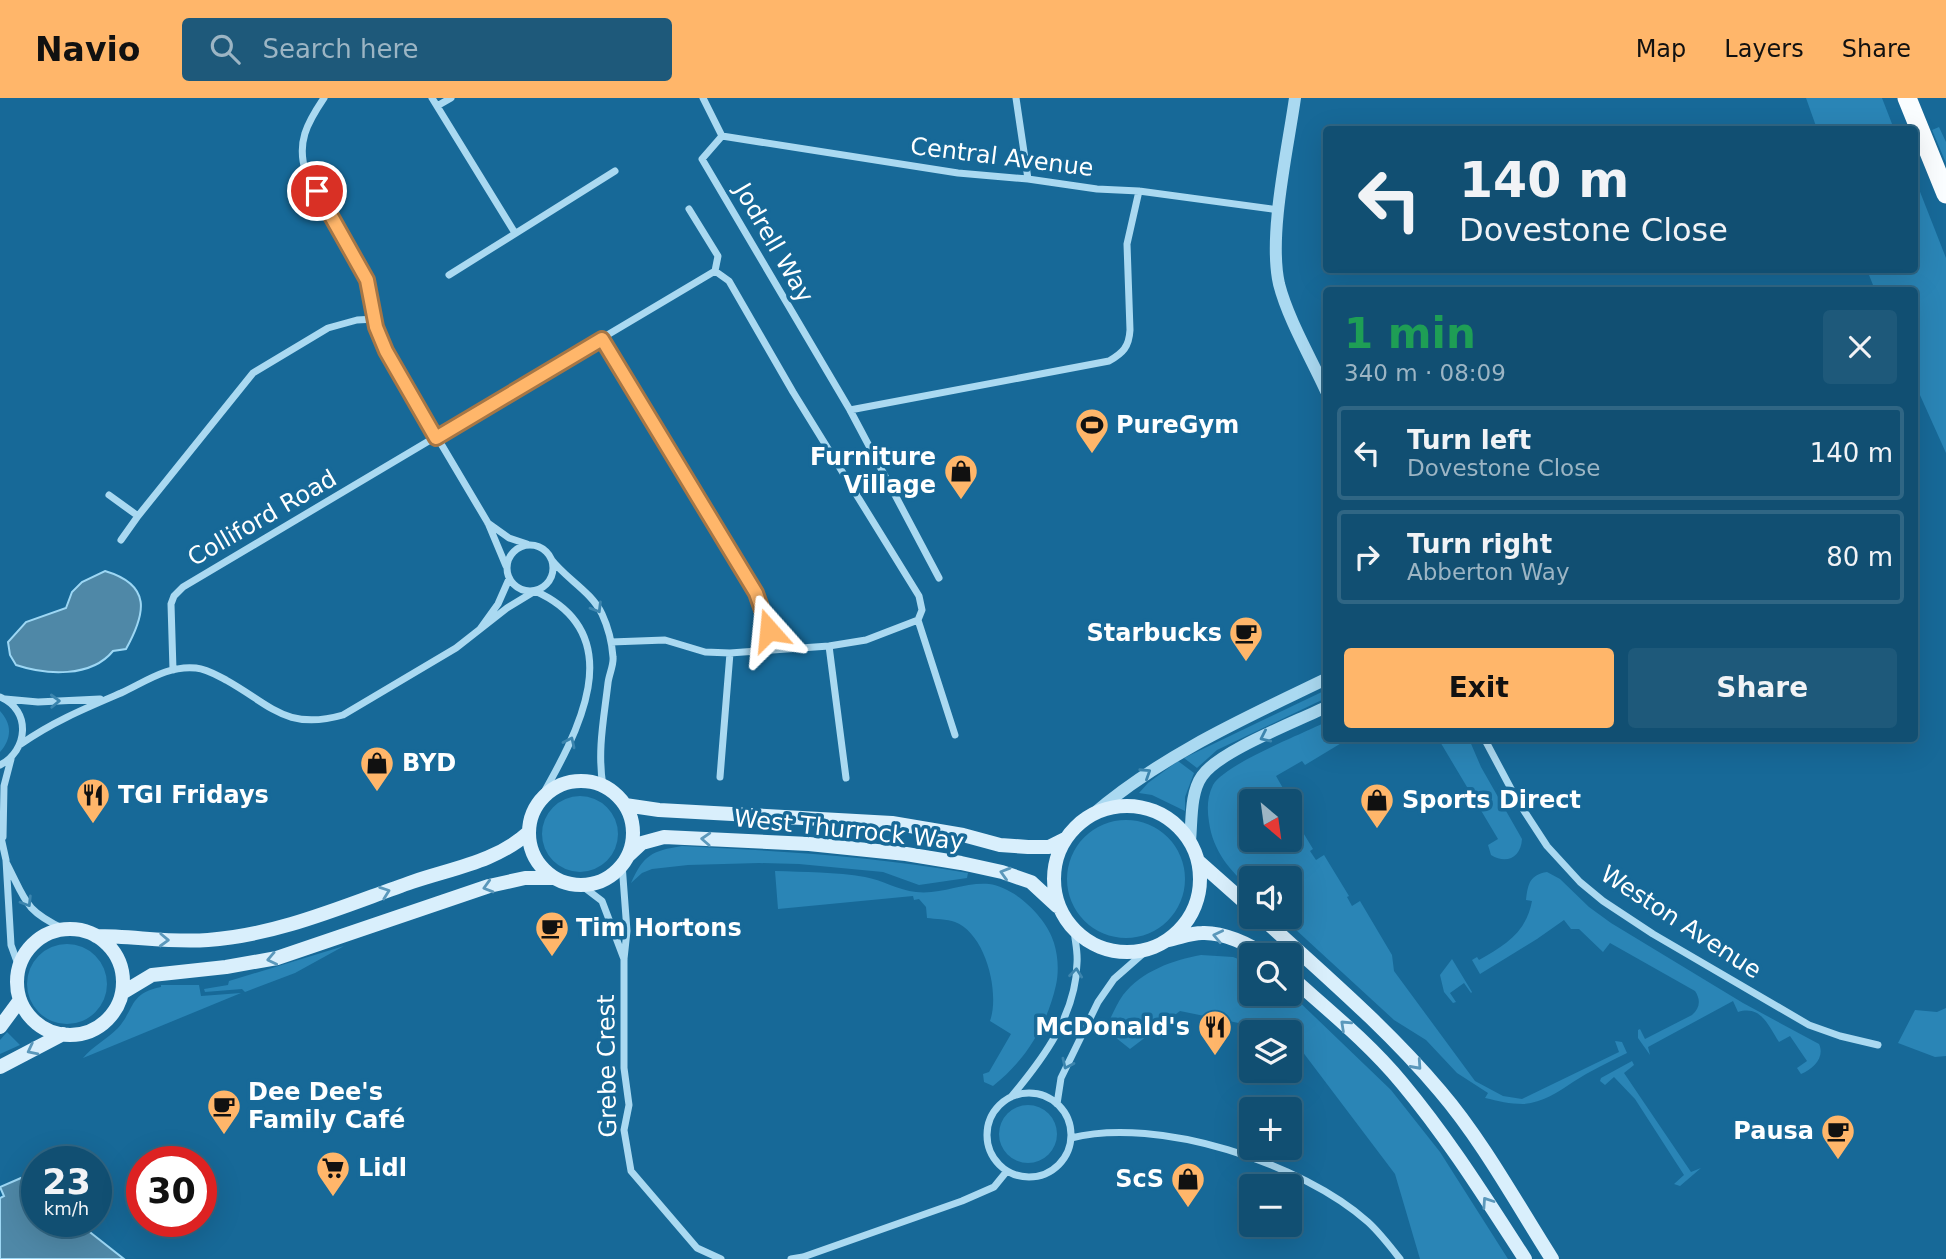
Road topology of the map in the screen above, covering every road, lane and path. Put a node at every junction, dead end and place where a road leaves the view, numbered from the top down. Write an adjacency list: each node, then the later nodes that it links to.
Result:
1 (324, 98): 19 (street)
2 (432, 98): 8 (street)
3 (451, 98): 8 (street)
4 (702, 98): 9 (street)
5 (1016, 98): 11 (street)
6 (1295, 98): 15 (street)
7 (1907, 98): 13 (highway)
8 (437, 106): 16 (street)
9 (722, 136): 11 (street, Central Avenue); 22 (street, Jodrell Way)
10 (615, 171): 16 (street)
11 (1028, 179): 12 (street, Central Avenue)
12 (1139, 191): 15 (street, Central Avenue); 22 (street)
13 (1946, 194)
14 (690, 209): 17 (street)
15 (1279, 210): 21 (street)
16 (515, 233): 18 (street)
17 (715, 271): 20 (street, Colliford Road); 34 (street)
18 (449, 275)
19 (375, 319): 23 (street); 25 (street)
20 (602, 339): 23 (street, Colliford Road); 38 (street)
21 (1323, 384)
22 (850, 410): 31 (street)
23 (436, 438): 26 (street); 40 (street, Colliford Road)
24 (109, 495): 25 (street)
25 (138, 516): 27 (street)
26 (488, 523): 28 (street); 30 (street)
27 (121, 540)
28 (530, 545): 29 (street); 30 (street)
29 (551, 559): 33 (street); 36 (street, one-way to 36)
30 (506, 566): 32 (street)
31 (939, 578)
32 (509, 579): 33 (street); 35 (street)
33 (535, 592): 35 (street); 53 (street, one-way to 33)
34 (918, 620): 37 (street); 45 (street)
35 (477, 633): 40 (street)
36 (611, 642): 39 (street); 52 (street)
37 (829, 646): 38 (street); 51 (street)
38 (768, 651): 39 (street)
39 (730, 653): 50 (street)
40 (173, 670): 43 (street)
41 (1323, 680): 55 (street, one-way to 41)
42 (3, 698): 43 (street, one-way to 43); 47 (street)
43 (104, 699): 47 (street)
44 (1323, 708): 59 (street, one-way to 59)
45 (955, 735)
46 (1486, 742): 82 (street, Weston Avenue)
47 (21, 744): 48 (street)
48 (11, 759): 49 (street); 60 (street)
49 (0, 765)
50 (720, 778)
51 (846, 778)
52 (603, 786): 53 (main road); 54 (main road)
53 (538, 803): 56 (main road)
54 (625, 805): 58 (main road, West Thurrock Way); 62 (main road)
55 (1092, 815): 58 (main road); 59 (main road)
56 (529, 832): 64 (main road); 71 (main road, one-way to 56)
57 (0, 833): 60 (street)
58 (1065, 839): 67 (main road)
59 (1190, 841): 63 (main road)
60 (2, 842): 61 (street)
61 (6, 860): 68 (street, one-way to 68); 76 (street)
62 (624, 861): 65 (main road); 67 (main road, West Thurrock Way, one-way to 62); 75 (street, Grebe Crest)
63 (1198, 861): 66 (main road); 72 (main road)
64 (555, 878): 65 (main road); 78 (main road, one-way to 78)
65 (581, 885): 75 (street, Grebe Crest)
66 (1239, 897)
67 (1060, 910): 70 (main road)
68 (64, 929): 71 (main road); 76 (main road)
69 (1274, 929): 92 (main road, one-way to 92)
70 (1074, 930): 74 (main road); 84 (street, one-way to 70)
71 (96, 936): 78 (main road)
72 (1167, 940): 73 (main road, one-way to 72); 74 (main road)
73 (1240, 943)
74 (1147, 950): 85 (street, one-way to 85)
75 (624, 959): 88 (street, Grebe Crest)
76 (19, 967): 79 (main road)
77 (1302, 987): 91 (main road, one-way to 77)
78 (122, 993): 81 (main road)
79 (20, 1000): 80 (main road); 81 (main road)
80 (0, 1027)
81 (63, 1034): 83 (main road, one-way to 83)
82 (1878, 1045)
83 (0, 1067)
84 (1010, 1097): 85 (street); 87 (street)
85 (1057, 1104): 86 (street)
86 (1071, 1138): 87 (street); 90 (street)
87 (1007, 1171): 89 (street)
88 (721, 1259)
89 (791, 1259)
90 (1400, 1259)
91 (1525, 1259)
92 (1552, 1259)

